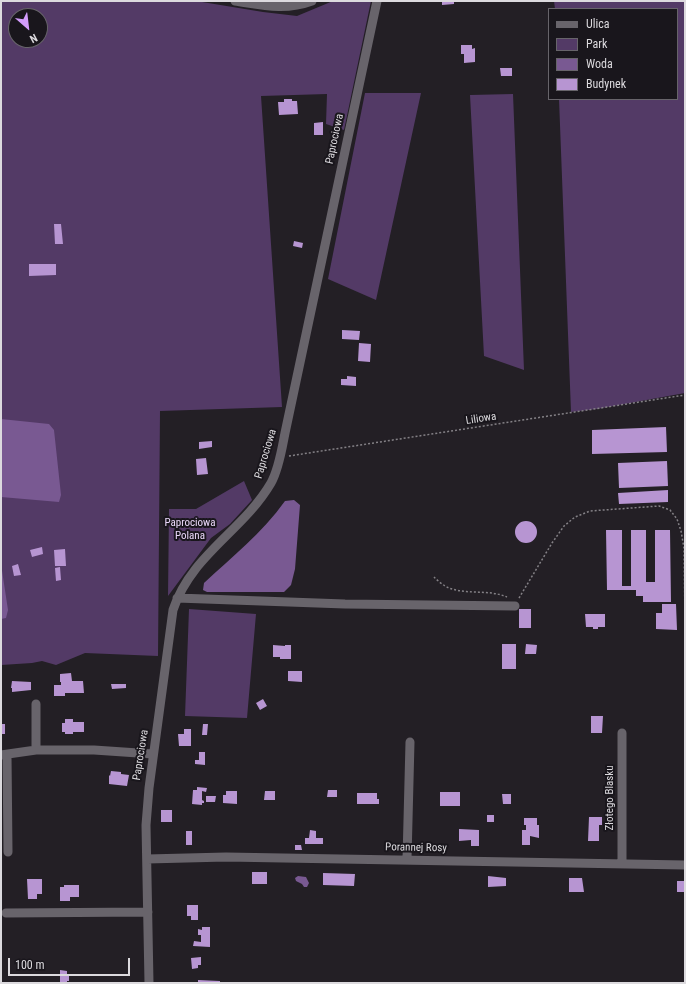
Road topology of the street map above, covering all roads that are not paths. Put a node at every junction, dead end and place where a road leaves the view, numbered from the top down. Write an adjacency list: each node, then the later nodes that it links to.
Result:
1 (235, 1): 2 (street)
2 (312, 1)
3 (376, 1): 4 (street, Paprociowa)
4 (177, 598): 5 (street); 10 (street, Paprociowa)
5 (516, 604)
6 (36, 704): 9 (street)
7 (622, 733): 15 (street, Złotego Blasku)
8 (410, 742): 14 (street)
9 (36, 750): 10 (street); 11 (street)
10 (153, 754): 13 (street, Paprociowa)
11 (4, 755): 12 (street)
12 (8, 852)
13 (147, 859): 14 (street, Porannej Rosy); 17 (street, Paprociowa)
14 (407, 859): 15 (street, Porannej Rosy)
15 (622, 864): 16 (street, Porannej Rosy)
16 (685, 865)
17 (148, 912): 18 (street); 19 (street, Paprociowa)
18 (6, 913)
19 (149, 983)

